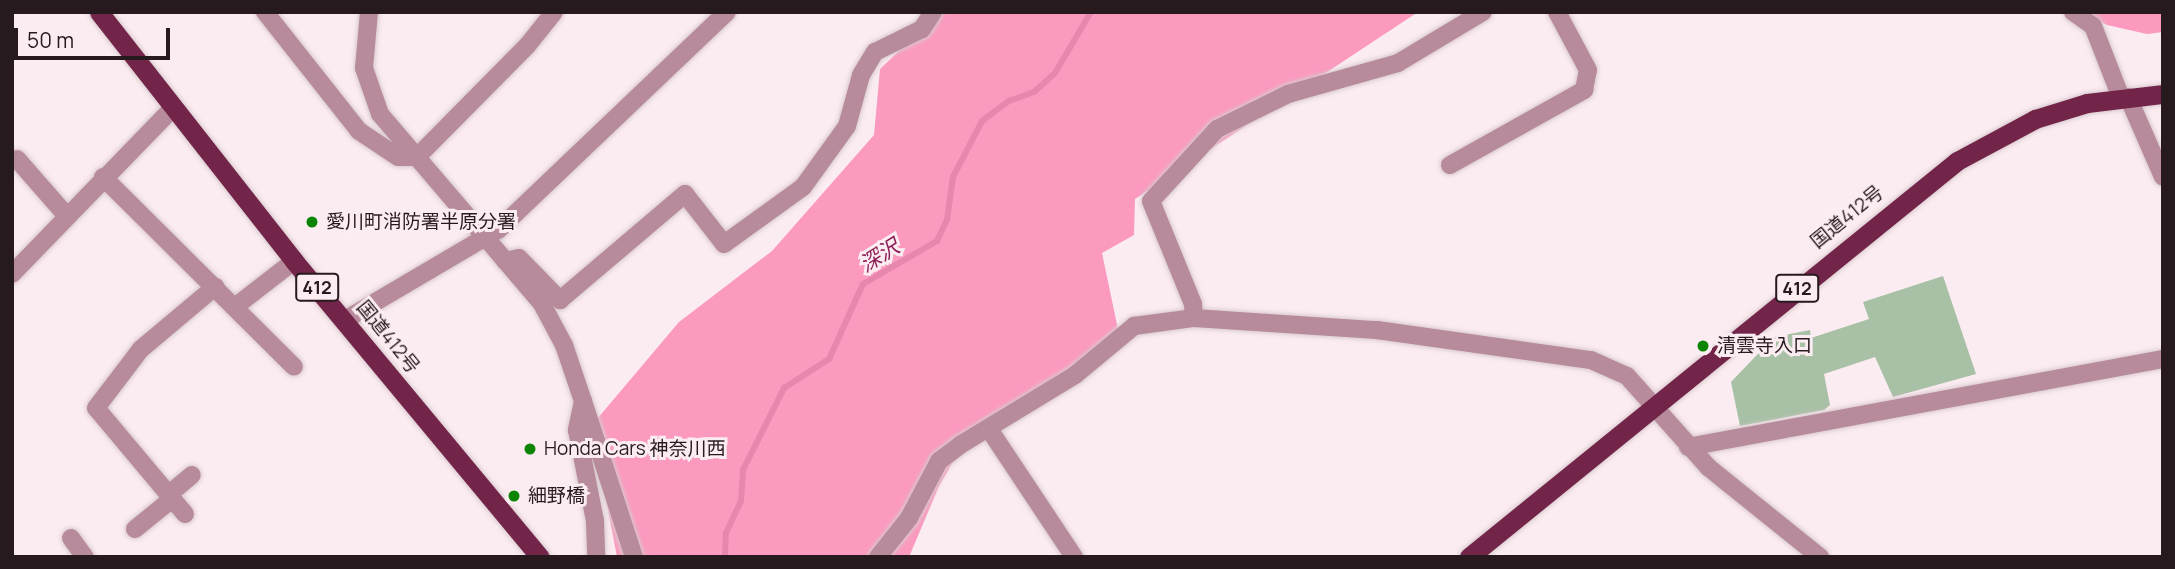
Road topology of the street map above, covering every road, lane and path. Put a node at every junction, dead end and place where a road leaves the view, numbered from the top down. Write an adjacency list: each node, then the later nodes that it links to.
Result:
1 (99, 12): 12 (highway, 国道412号 / 412)
2 (265, 12): 13 (street)
3 (369, 12): 13 (street)
4 (554, 12): 13 (street)
5 (727, 12): 19 (street)
6 (933, 12): 21 (street)
7 (1483, 12): 25 (street)
8 (1557, 12): 15 (street)
9 (2073, 12): 11 (street)
10 (2163, 94): 11 (highway, 国道412号 / 412)
11 (2124, 97): 17 (street); 30 (highway, 国道412号 / 412)
12 (173, 108): 16 (street); 20 (highway, 国道412号 / 412)
13 (417, 157): 19 (street)
14 (17, 159): 18 (street)
15 (1450, 165)
16 (103, 177): 18 (street); 23 (street)
17 (2163, 177)
18 (65, 215): 22 (street)
19 (483, 238): 21 (street); 26 (street)
20 (294, 261): 24 (street); 26 (highway, 国道412号 / 412)
21 (505, 261): 29 (street)
22 (12, 275)
23 (215, 287): 24 (street); 32 (street)
24 (236, 306): 28 (street)
25 (1194, 318): 30 (street); 31 (street)
26 (345, 320): 42 (highway, 国道412号 / 412)
27 (2163, 359): 34 (street)
28 (294, 367)
29 (583, 401): 43 (street); 44 (street)
30 (1656, 404): 34 (street); 47 (highway, 国道412号 / 412)
31 (989, 429): 45 (street); 46 (street)
32 (115, 432): 33 (street); 36 (street)
33 (101, 444)
34 (1688, 447): 40 (street)
35 (192, 475): 36 (street)
36 (170, 497): 37 (street); 38 (street)
37 (185, 514)
38 (135, 529)
39 (71, 538): 41 (street)
40 (1819, 556)
41 (85, 557)
42 (540, 557)
43 (596, 557)
44 (634, 557)
45 (878, 557)
46 (1074, 557)
47 (1469, 557)

